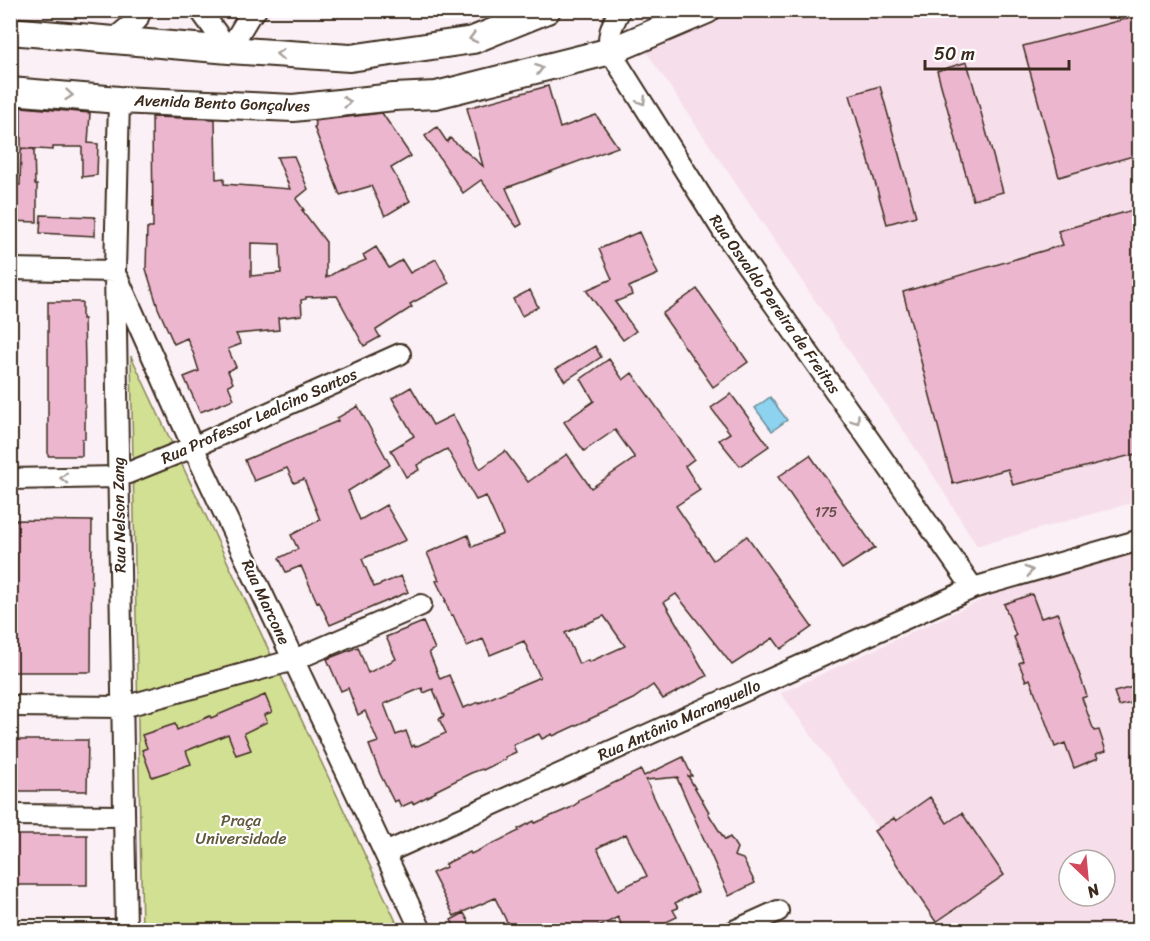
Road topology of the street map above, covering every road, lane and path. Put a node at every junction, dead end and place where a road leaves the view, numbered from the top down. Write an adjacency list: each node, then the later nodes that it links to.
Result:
1 (141, 10): 8 (street)
2 (200, 10): 9 (street)
3 (256, 10): 9 (street)
4 (547, 10): 9 (main road, one-way to 9)
5 (620, 10): 10 (street)
6 (707, 10): 10 (main road, Avenida Bento Gonçalves)
7 (10, 31): 8 (main road)
8 (112, 41): 9 (main road)
9 (229, 51)
10 (611, 51): 12 (main road, Avenida Bento Gonçalves, one-way to 10); 20 (street, Rua Osvaldo Pereira de Freitas, one-way to 20)
11 (10, 91): 12 (main road, Avenida Bento Gonçalves, one-way to 12)
12 (119, 100): 14 (street, Rua Nelson Zang)
13 (10, 270): 14 (street)
14 (115, 271): 16 (street, Rua Marcone); 17 (street, Rua Nelson Zang)
15 (400, 354): 16 (street, Rua Professor Lealcino Santos)
16 (193, 447): 17 (street, Rua Professor Lealcino Santos); 22 (street, Rua Marcone)
17 (118, 477): 18 (street, one-way to 18); 24 (street, Rua Nelson Zang)
18 (10, 479)
19 (1140, 540): 20 (street, Rua Antônio Maranguello, one-way to 19)
20 (973, 588): 27 (street, Rua Antônio Maranguello)
21 (422, 605): 22 (street)
22 (294, 660): 24 (street); 27 (street, Rua Marcone)
23 (10, 706): 24 (street)
24 (123, 707): 26 (street, Rua Nelson Zang)
25 (10, 815): 26 (street)
26 (124, 816): 30 (street, Rua Nelson Zang)
27 (385, 853): 31 (street, Rua Marcone)
28 (778, 911): 32 (street)
29 (10, 930): 30 (street)
30 (126, 930)
31 (421, 930)
32 (736, 930)

